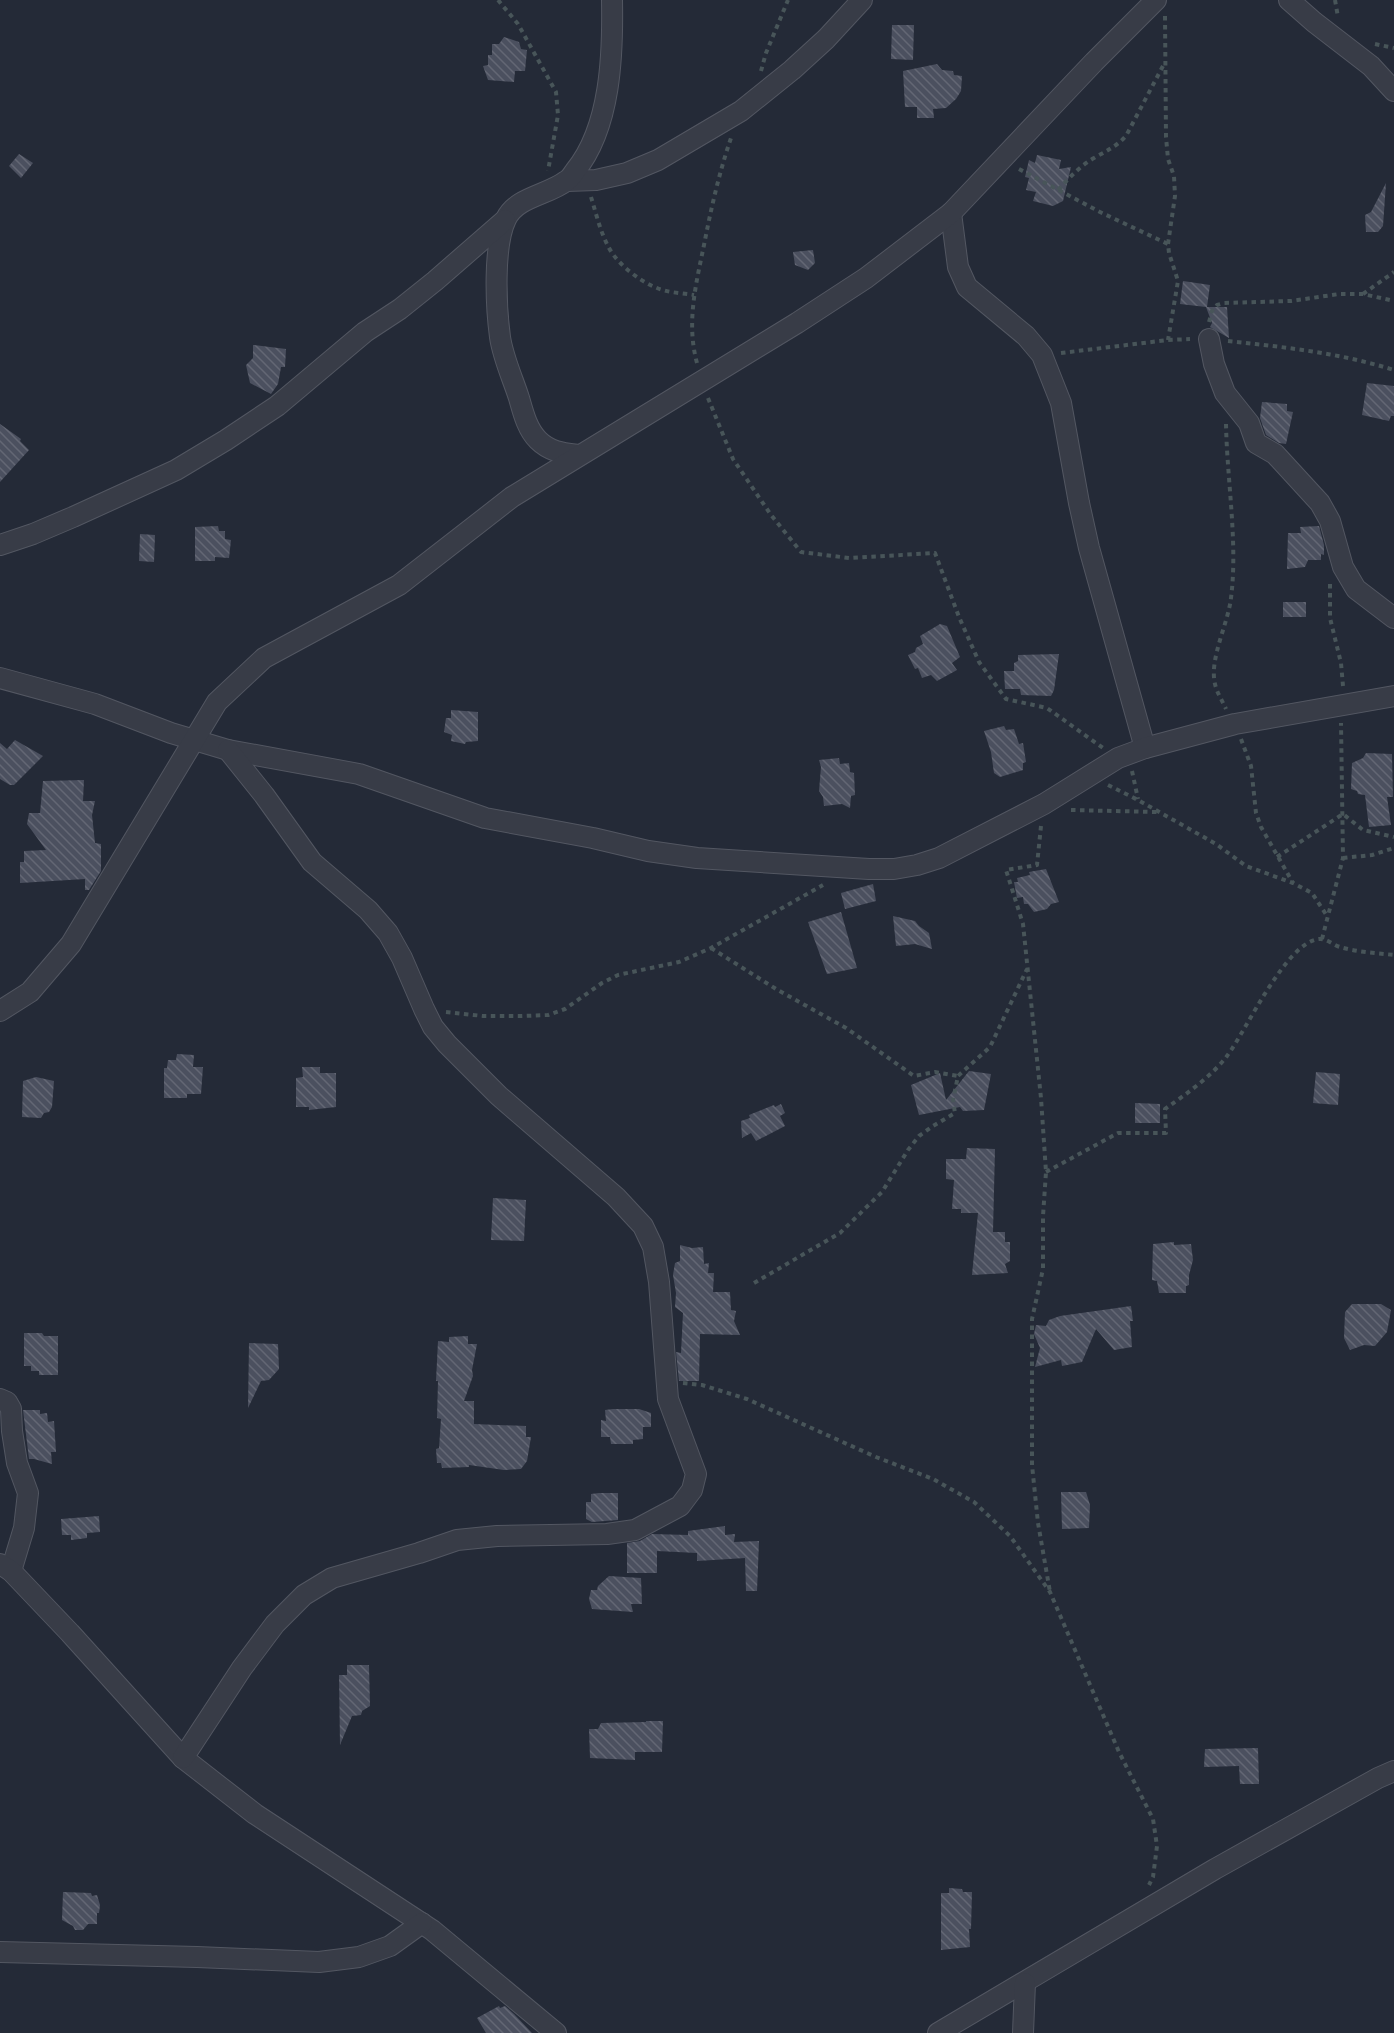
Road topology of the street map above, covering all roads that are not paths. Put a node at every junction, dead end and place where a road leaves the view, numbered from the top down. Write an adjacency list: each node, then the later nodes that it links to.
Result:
1 (612, 0): 6 (street)
2 (862, 0): 6 (street)
3 (1289, 0): 5 (street)
4 (1161, 5): 7 (street)
5 (1394, 91)
6 (577, 181): 8 (street)
7 (951, 213): 10 (street); 17 (street)
8 (506, 220): 10 (street); 11 (street)
9 (1209, 339): 12 (street)
10 (579, 455): 15 (street)
11 (0, 545)
12 (1394, 618)
13 (0, 678): 15 (street)
14 (1394, 696): 17 (street)
15 (193, 740): 16 (street); 18 (street)
16 (228, 750): 17 (street); 21 (street)
17 (1130, 753)
18 (0, 1011)
19 (0, 1400): 20 (street)
20 (5, 1568): 21 (street)
21 (183, 1758): 23 (street)
22 (1394, 1771): 25 (street)
23 (422, 1923): 24 (street); 26 (street)
24 (0, 1952)
25 (1025, 1983): 27 (street); 28 (street)
26 (556, 2033)
27 (938, 2033)
28 (1023, 2033)

